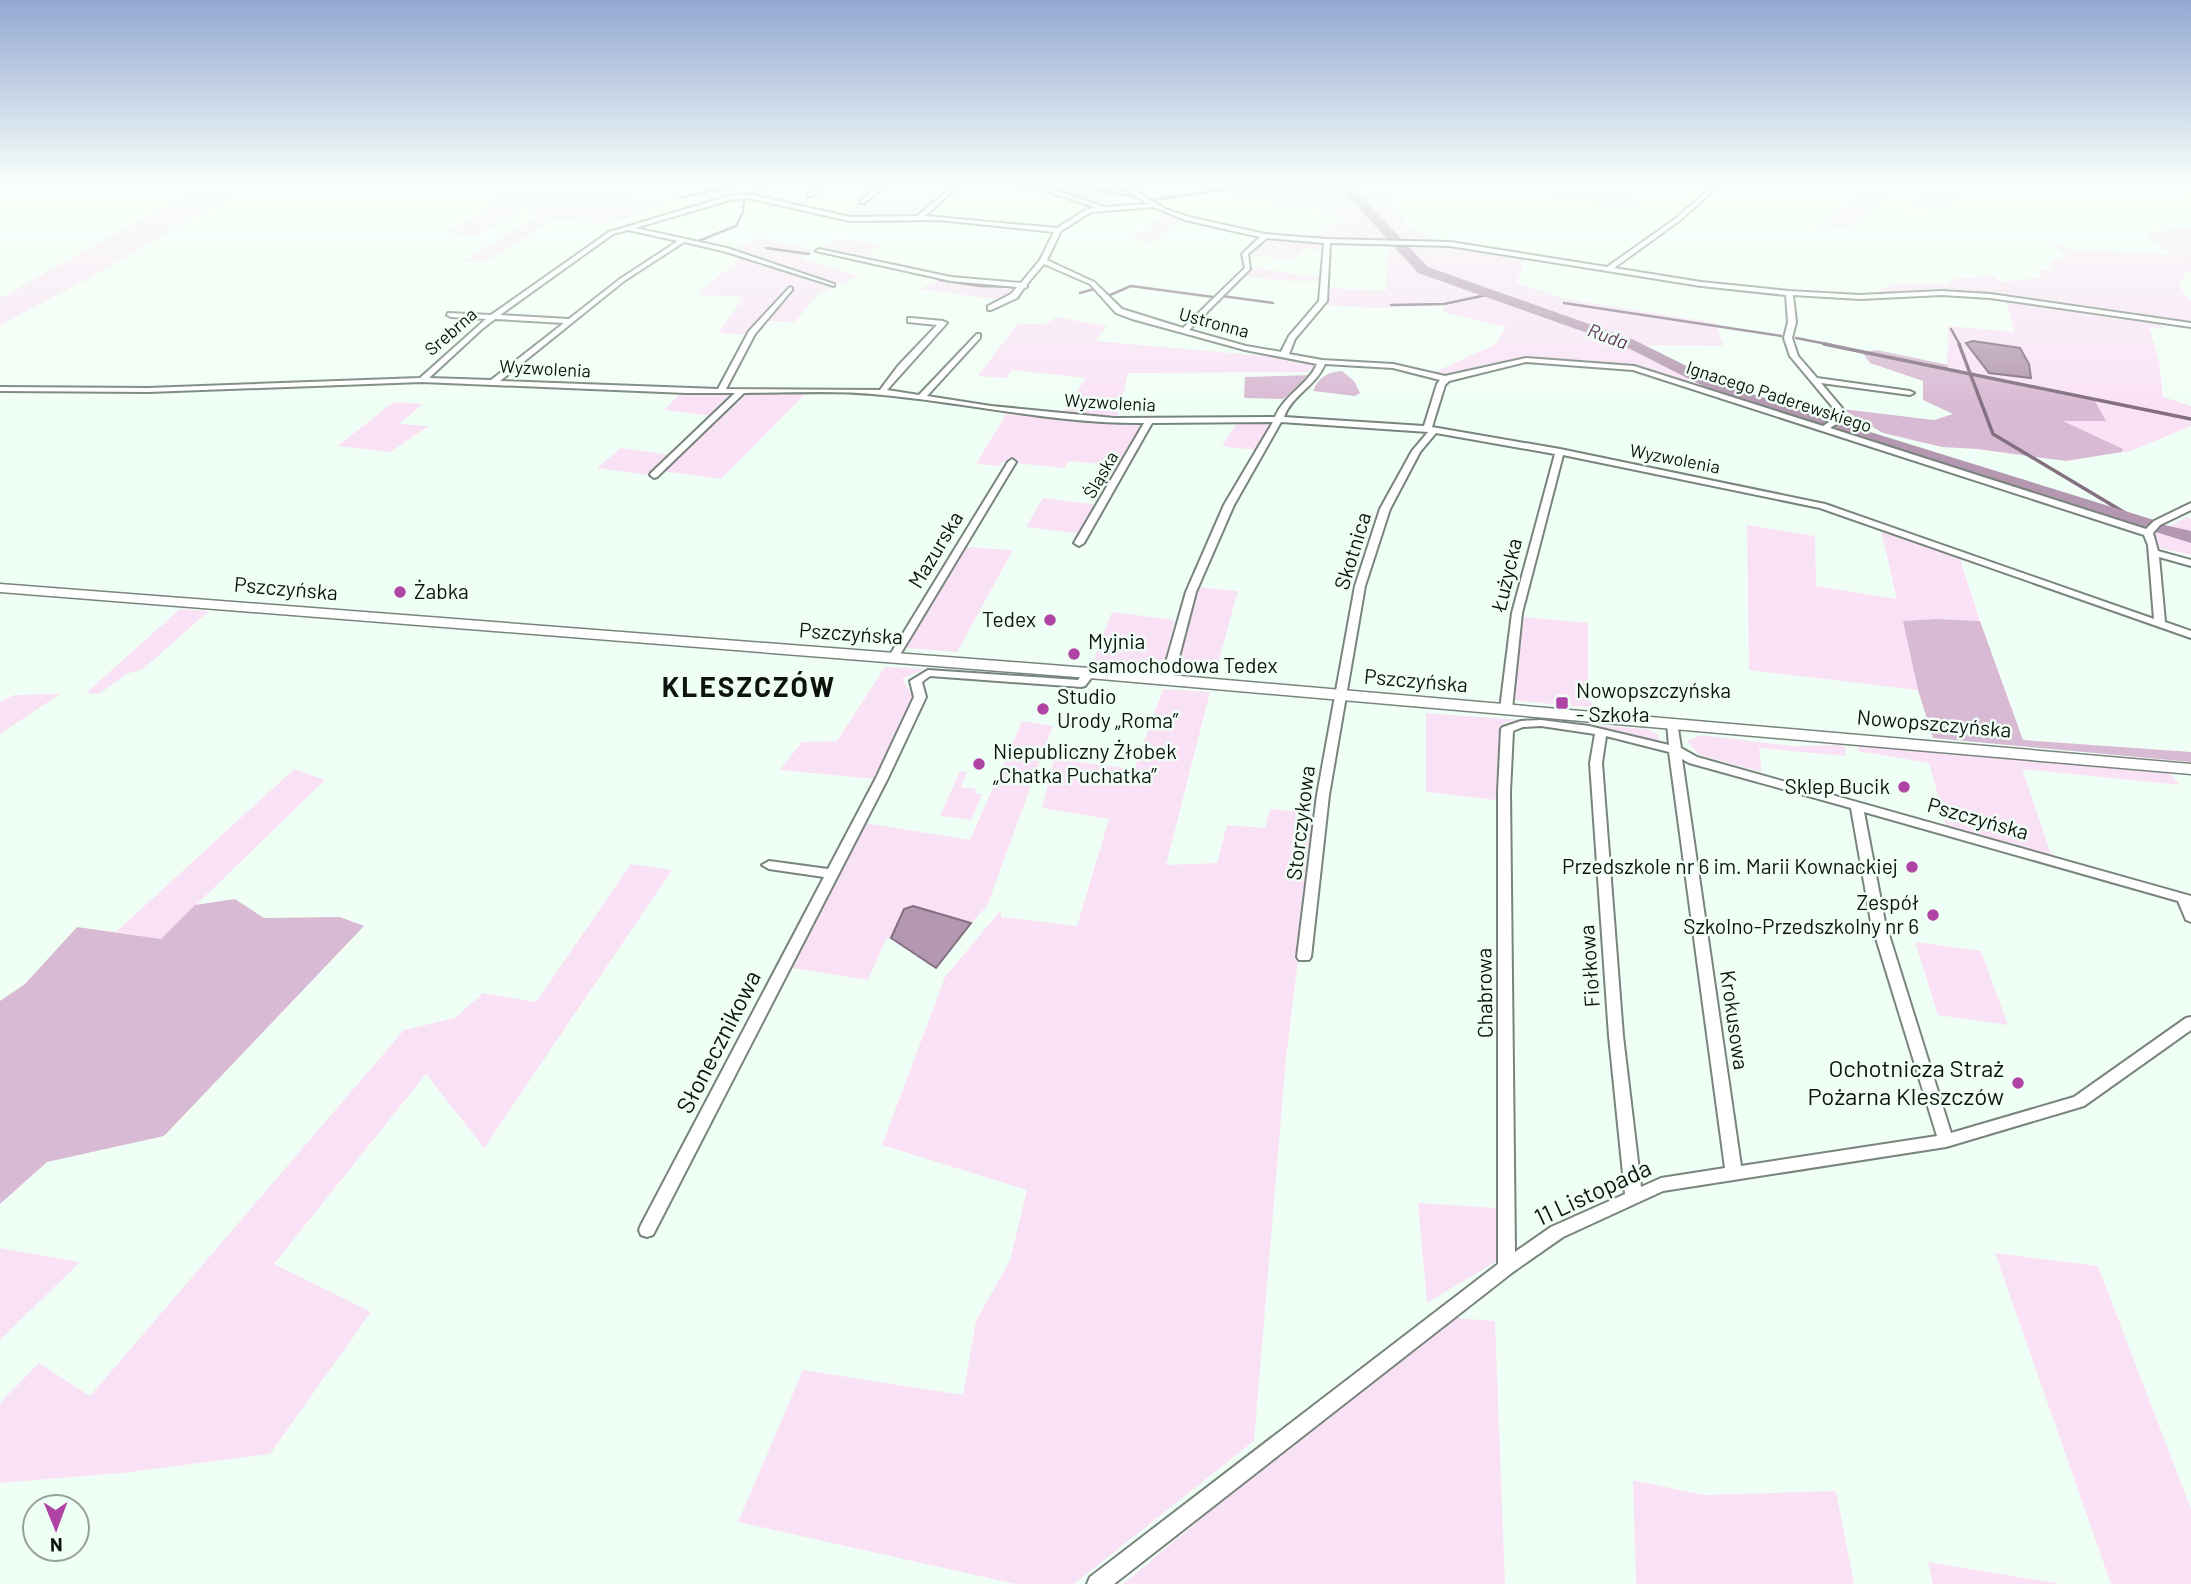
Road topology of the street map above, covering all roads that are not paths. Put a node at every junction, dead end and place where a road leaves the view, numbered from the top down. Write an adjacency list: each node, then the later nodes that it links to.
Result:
1 (575, 258): 18 (street, Srebrna)
2 (657, 258): 20 (street)
3 (754, 258): 12 (street)
4 (852, 258): 13 (street)
5 (1044, 258): 10 (street)
6 (1246, 258): 22 (street)
7 (1326, 258): 24 (street)
8 (1543, 258): 11 (street)
9 (1625, 258): 11 (street)
10 (1043, 261): 13 (street); 22 (street, Ustronna)
11 (1611, 268): 15 (street)
12 (832, 285)
13 (1025, 286): 16 (street)
14 (790, 289): 32 (street)
15 (1789, 293): 21 (street); 28 (street)
16 (991, 308)
17 (452, 315): 18 (street)
18 (492, 317): 20 (street); 27 (street, Srebrna)
19 (911, 320): 33 (street)
20 (572, 321): 29 (street)
21 (2191, 325)
22 (1184, 331): 24 (street, Ustronna)
23 (978, 336): 35 (street)
24 (1284, 355): 25 (street, Ustronna)
25 (1322, 362): 26 (street, Ustronna); 36 (street)
26 (1446, 379): 38 (street, Ignacego Paderewskiego); 39 (street)
27 (422, 380): 29 (street, Wyzwolenia); 30 (street, Wyzwolenia)
28 (1814, 380): 34 (street); 38 (street)
29 (494, 382): 32 (street, Wyzwolenia)
30 (0, 389)
31 (743, 390): 32 (street, Wyzwolenia); 33 (street, Wyzwolenia); 42 (street)
32 (721, 391)
33 (882, 392): 35 (street, Wyzwolenia)
34 (1910, 393)
35 (922, 397): 37 (street, Wyzwolenia)
36 (1278, 420): 37 (street, Wyzwolenia); 39 (street, Wyzwolenia); 53 (street)
37 (1149, 421): 45 (street, Śląska)
38 (1825, 428): 44 (street, Ignacego Paderewskiego)
39 (1430, 429): 40 (street, Wyzwolenia); 54 (street, Skotnica)
40 (1560, 452): 49 (street, Wyzwolenia); 55 (street, Łużycka)
41 (1012, 462): 51 (street, Mazurska)
42 (654, 475)
43 (2191, 506): 44 (street)
44 (2147, 533): 46 (street)
45 (1079, 543)
46 (2154, 553): 47 (street); 49 (street)
47 (2191, 563)
48 (0, 588): 51 (main road, Pszczyńska)
49 (2160, 622): 50 (street, Wyzwolenia)
50 (2191, 635)
51 (892, 658): 52 (main road, Pszczyńska)
52 (1089, 673): 53 (main road, Pszczyńska); 62 (street, Słonecznikowa)
53 (1167, 680): 54 (main road, Pszczyńska)
54 (1339, 695): 55 (main road, Pszczyńska); 65 (street, Storczykowa)
55 (1511, 716): 56 (main road, Pszczyńska); 57 (street, Pszczyńska); 71 (street, Chabrowa)
56 (1673, 724): 58 (street); 59 (main road, Nowopszczyńska)
57 (1601, 732): 58 (street, Pszczyńska); 69 (street, Fiołkowa)
58 (1675, 750): 60 (street, Pszczyńska); 68 (street, Krokusowa)
59 (2191, 769)
60 (1857, 807): 63 (street, Pszczyńska); 67 (street)
61 (769, 865): 62 (street)
62 (831, 874): 70 (street, Słonecznikowa)
63 (2188, 899): 64 (street)
64 (2191, 917)
65 (1304, 957)
66 (2191, 1022): 67 (street, 11 Listopada)
67 (1946, 1141): 68 (street, 11 Listopada)
68 (1734, 1172): 69 (street, 11 Listopada)
69 (1634, 1197): 71 (street, 11 Listopada)
70 (648, 1230)
71 (1507, 1267): 72 (street, 11 Listopada)
72 (1097, 1584)

